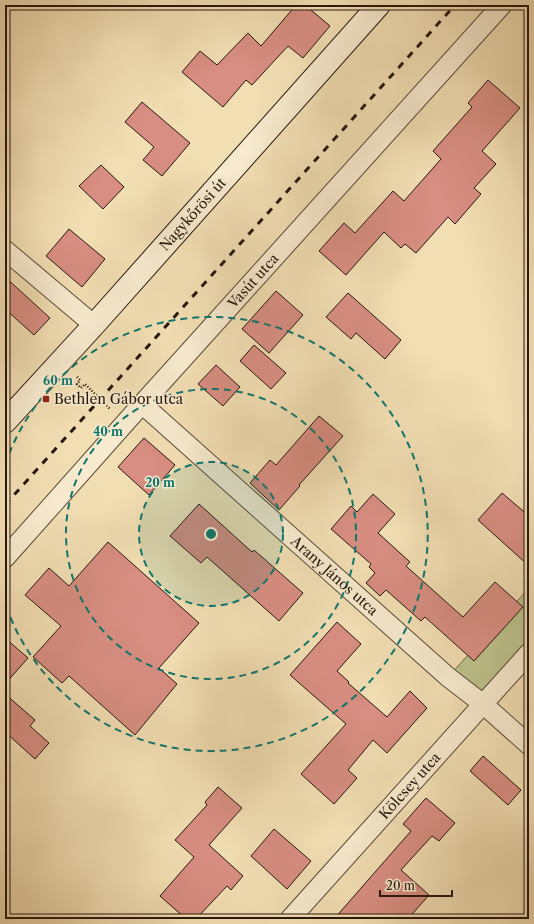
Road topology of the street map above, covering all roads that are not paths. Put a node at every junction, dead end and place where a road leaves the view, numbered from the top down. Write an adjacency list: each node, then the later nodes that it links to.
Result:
1 (379, 5): 4 (main road, Nagykőrösi út)
2 (502, 5): 5 (street, Vasút utca)
3 (5, 250): 4 (street)
4 (94, 325): 6 (main road, Nagykőrösi út)
5 (142, 404): 7 (street, Vasút utca); 9 (street, Arany János utca)
6 (5, 422)
7 (5, 558)
8 (529, 653): 9 (street, Kölcsey utca)
9 (483, 704): 10 (street, Arany János utca); 11 (street, Kölcsey utca)
10 (529, 745)
11 (290, 919)

